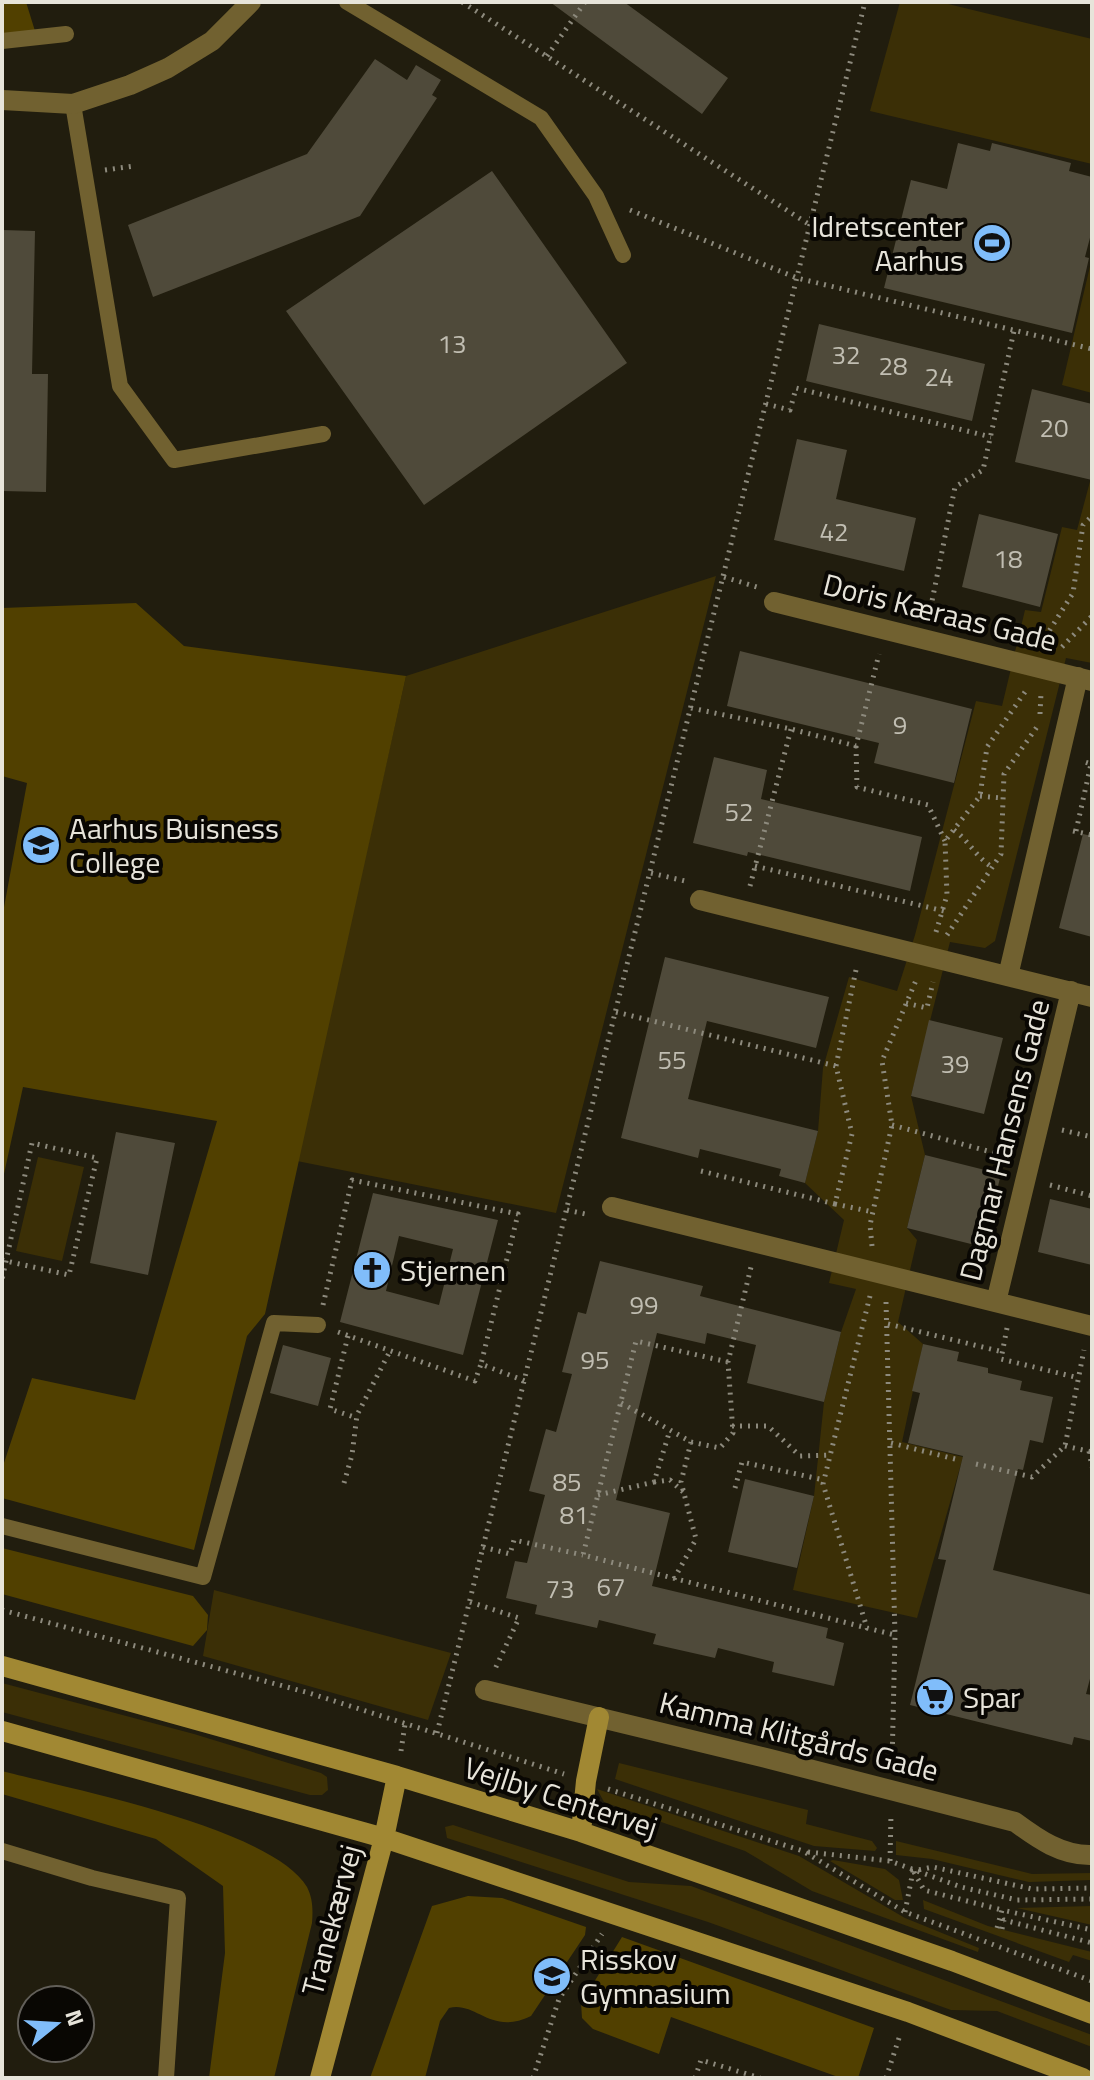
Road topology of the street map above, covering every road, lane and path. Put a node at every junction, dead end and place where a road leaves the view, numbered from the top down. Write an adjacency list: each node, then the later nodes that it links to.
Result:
1 (251, 2): 10 (street)
2 (347, 2): 11 (lane)
3 (462, 2): 8 (path)
4 (585, 2): 8 (path)
5 (865, 2): 12 (path)
6 (66, 34): 7 (lane)
7 (2, 41)
8 (547, 56): 12 (path)
9 (2, 100): 10 (street)
10 (73, 104): 18 (lane)
11 (596, 196): 13 (lane); 14 (path)
12 (810, 225): 14 (path)
13 (623, 255)
14 (797, 278): 15 (path); 17 (path)
15 (1014, 331): 16 (path); 19 (path)
16 (1092, 349)
17 (766, 404): 19 (path); 27 (path)
18 (323, 434)
19 (991, 437): 24 (path)
20 (1092, 516): 25 (path)
21 (774, 602): 23 (street, Doris Kæraas Gade)
22 (1092, 616): 25 (path)
23 (885, 629): 24 (street, Doris Kæraas Gade); 29 (path)
24 (924, 639): 25 (street, Doris Kæraas Gade)
25 (1041, 668): 26 (street, Doris Kæraas Gade); 30 (path); 31 (path)
26 (1085, 679): 41 (street, Dagmar Hansens Gade)
27 (691, 708): 28 (path); 45 (path)
28 (791, 729): 29 (path); 34 (path)
29 (856, 746): 33 (path)
30 (980, 796): 31 (path); 32 (path)
31 (1002, 798): 35 (path)
32 (954, 830): 33 (path); 35 (path)
33 (945, 841): 38 (path)
34 (755, 866): 37 (path); 38 (path)
35 (992, 867): 40 (path)
36 (700, 900): 37 (street, Dagmar Hansens Gade)
37 (743, 911): 39 (street, Dagmar Hansens Gade)
38 (944, 911): 40 (path)
39 (862, 940): 40 (street, Dagmar Hansens Gade); 46 (path)
40 (933, 957): 41 (street, Dagmar Hansens Gade); 44 (path); 44 (path)
41 (1008, 976): 42 (street, Dagmar Hansens Gade)
42 (1071, 991): 43 (street, Dagmar Hansens Gade); 49 (street, Dagmar Hansens Gade)
43 (1092, 997)
44 (906, 1003): 47 (path)
45 (616, 1012): 46 (path); 68 (path)
46 (836, 1066): 51 (path)
47 (892, 1125): 49 (path); 53 (path)
48 (701, 1171): 51 (path)
49 (1028, 1171): 50 (path); 58 (street, Dagmar Hansens Gade)
50 (1092, 1196)
51 (835, 1204): 53 (path)
52 (612, 1207): 54 (street)
53 (873, 1212): 56 (path)
54 (757, 1243): 56 (street); 65 (path)
55 (4, 1261): 55 (path); 57 (path)
56 (876, 1272): 58 (street); 59 (path); 77 (path)
57 (2, 1280)
58 (1004, 1304): 61 (street); 64 (path)
59 (888, 1324): 64 (path); 74 (path)
60 (318, 1325): 62 (path); 66 (path); 87 (lane)
61 (1091, 1326): 67 (path)
62 (348, 1336): 63 (path); 70 (path)
63 (390, 1351): 66 (path); 70 (path)
64 (1003, 1352): 67 (path)
65 (728, 1362): 69 (path); 71 (path)
66 (481, 1364): 68 (path)
67 (1079, 1378): 75 (path)
68 (525, 1381): 88 (path)
69 (621, 1403): 72 (path); 86 (path)
70 (357, 1418): 83 (path)
71 (732, 1426): 73 (path); 77 (path)
72 (670, 1430): 73 (path); 82 (path)
73 (691, 1442): 85 (path)
74 (891, 1443): 78 (path); 94 (path)
75 (1065, 1446): 76 (path); 79 (path)
76 (1090, 1452): 80 (path)
77 (831, 1455): 81 (path)
78 (959, 1460)
79 (976, 1464)
80 (1092, 1467)
81 (824, 1480): 84 (path); 93 (path)
82 (654, 1482): 85 (path); 86 (path)
83 (344, 1483)
84 (735, 1488)
85 (684, 1493): 90 (path)
86 (598, 1495): 89 (path)
87 (2, 1526)
88 (483, 1547): 89 (path); 91 (path)
89 (583, 1555): 90 (path)
90 (674, 1579): 93 (path)
91 (470, 1602): 96 (path); 99 (path)
92 (2, 1610): 99 (path)
93 (867, 1628): 94 (path)
94 (895, 1635): 102 (path)
95 (2, 1666): 100 (street, Vejlby Centervej)
96 (485, 1690): 97 (street, Kamma Klitgårds Gade)
97 (599, 1717): 101 (street); 102 (street, Kamma Klitgårds Gade)
98 (2, 1731): 104 (street)
99 (437, 1733): 101 (path)
100 (397, 1776): 103 (street, Vejlby Centervej); 104 (street, Tranekærvej)
101 (586, 1781): 103 (street); 106 (path)
102 (891, 1789): 107 (street, Kamma Klitgårds Gade); 108 (path)
103 (581, 1832): 119 (street, Vejlby Centervej)
104 (384, 1838): 114 (street); 121 (street, Tranekærvej)
105 (2, 1851): 120 (lane)
106 (803, 1851): 108 (path); 113 (path)
107 (1092, 1855)
108 (890, 1861): 109 (path)
109 (913, 1871): 110 (path); 111 (path); 112 (path); 113 (path)
110 (1092, 1888)
111 (1092, 1899)
112 (1002, 1910): 115 (path); 116 (path)
113 (905, 1912): 117 (path)
114 (615, 1913): 118 (street); 122 (path)
115 (1092, 1930)
116 (1092, 1943)
117 (1092, 1981)
118 (908, 2012): 125 (path); 126 (street)
119 (1092, 2014)
120 (166, 2078)
121 (320, 2078)
122 (533, 2078)
123 (695, 2078): 124 (path)
124 (760, 2078)
125 (886, 2078)
126 (1083, 2078)

